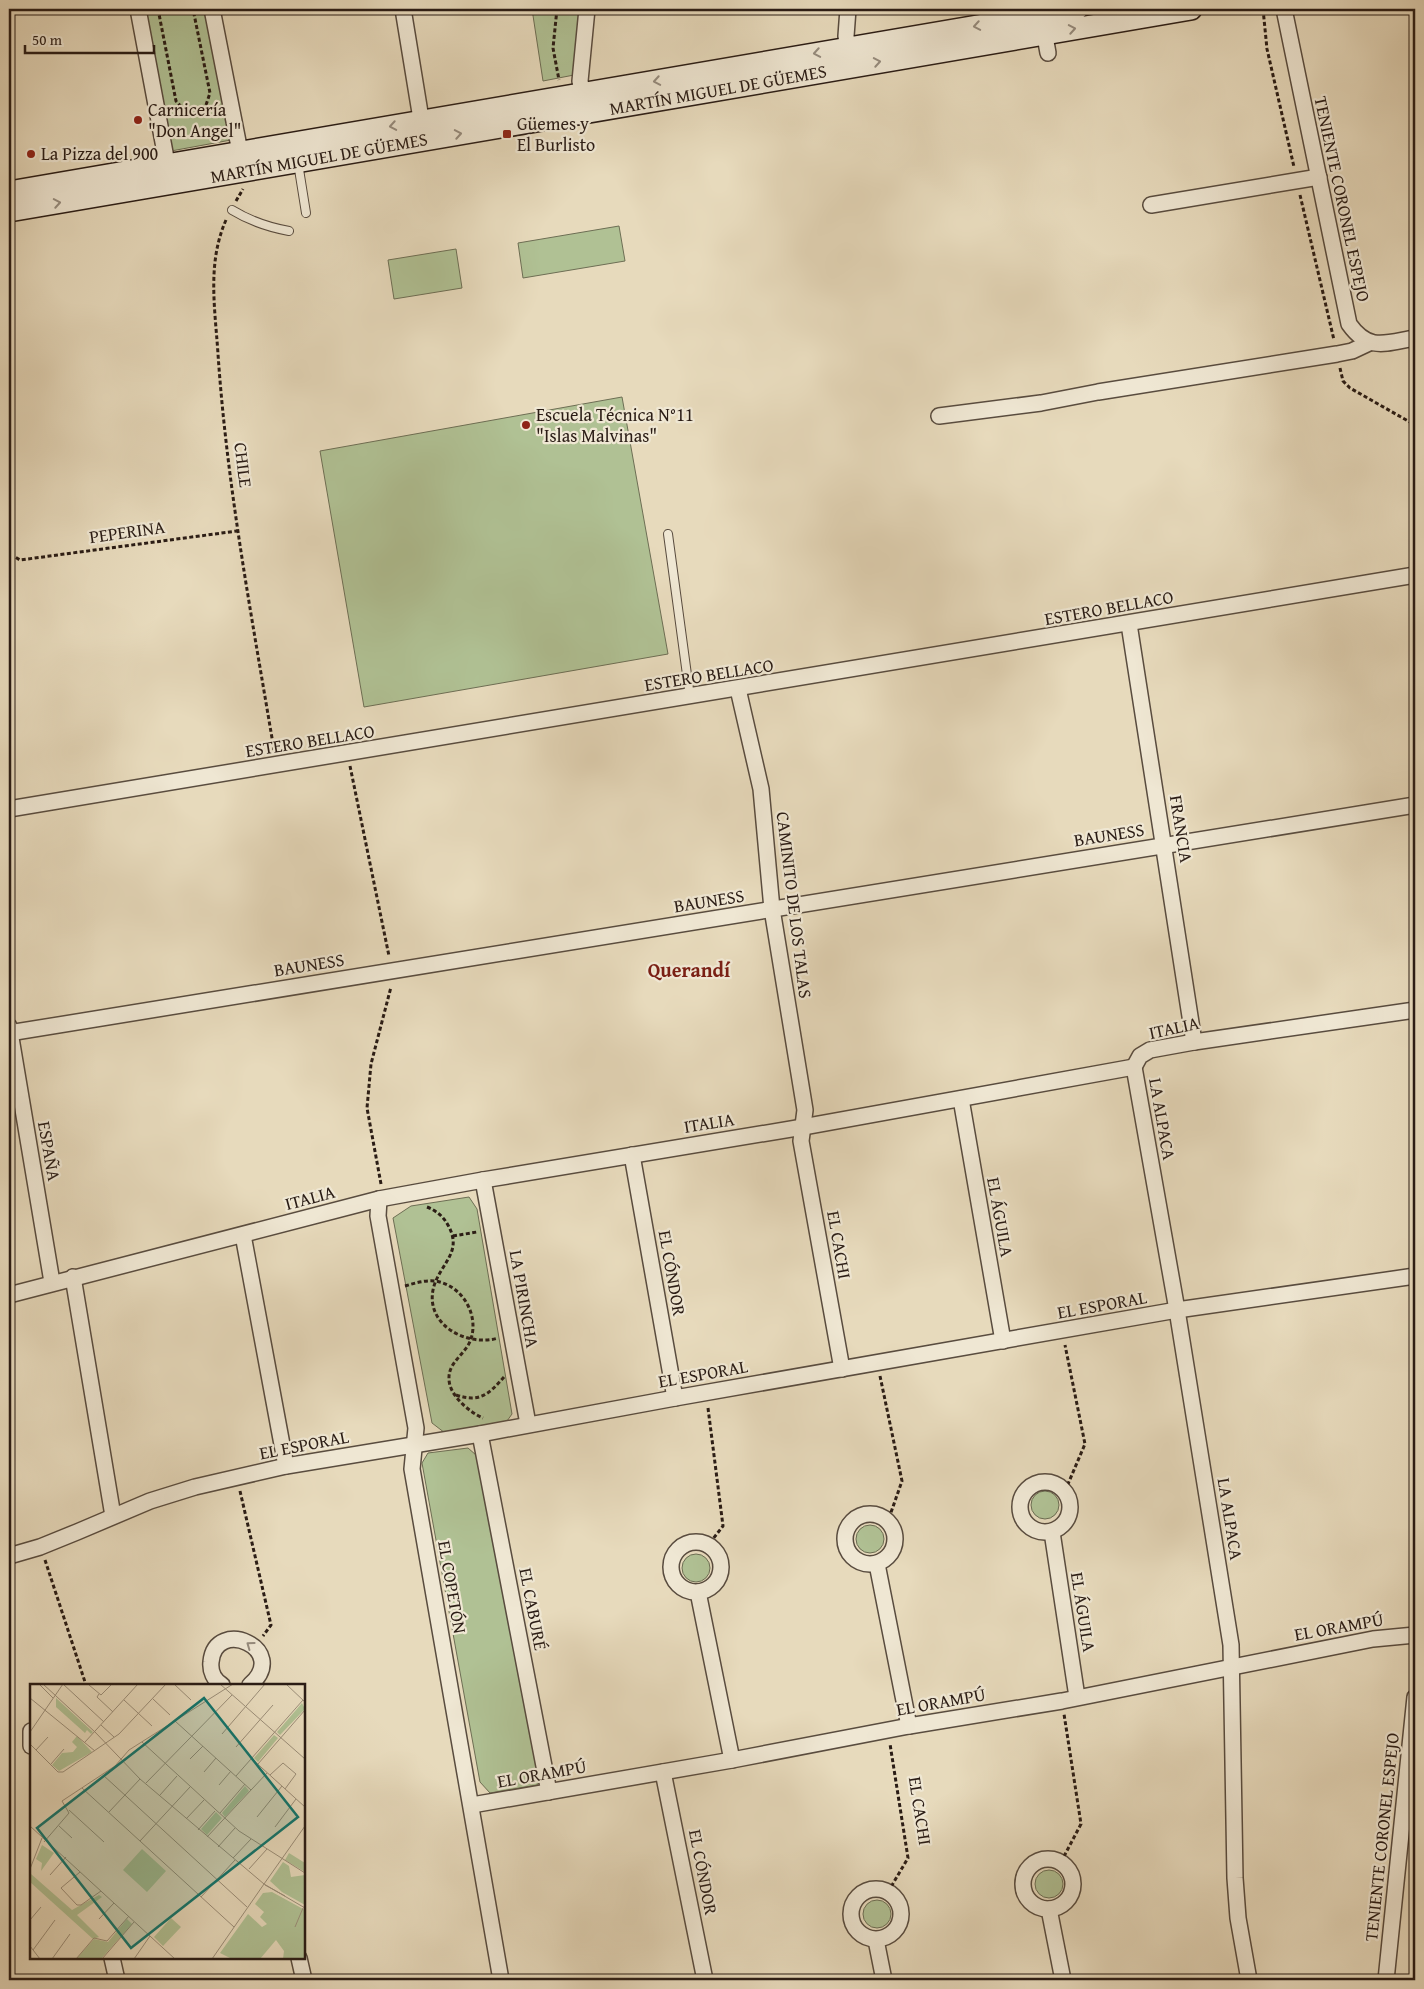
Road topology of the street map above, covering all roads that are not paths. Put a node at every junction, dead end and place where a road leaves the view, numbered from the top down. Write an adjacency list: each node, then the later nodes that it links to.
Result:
1 (138, 9): 15 (street)
2 (212, 9): 13 (street)
3 (403, 9): 12 (street)
4 (587, 9): 11 (street)
5 (848, 9): 10 (street)
6 (1077, 9): 9 (main road, MARTÍN MIGUEL DE GÜEMES)
7 (1191, 9): 9 (main road, MARTÍN MIGUEL DE GÜEMES, one-way to 7)
8 (1284, 9): 16 (street, TENIENTE CORONEL ESPEJO)
9 (1043, 28): 10 (main road, MARTÍN MIGUEL DE GÜEMES)
10 (848, 58): 11 (main road, MARTÍN MIGUEL DE GÜEMES)
11 (584, 103): 12 (main road, MARTÍN MIGUEL DE GÜEMES)
12 (423, 131): 13 (main road, MARTÍN MIGUEL DE GÜEMES, one-way to 13); 14 (main road, MARTÍN MIGUEL DE GÜEMES)
13 (242, 162): 14 (main road, MARTÍN MIGUEL DE GÜEMES); 15 (main road, MARTÍN MIGUEL DE GÜEMES)
14 (298, 162): 21 (lane)
15 (169, 174): 17 (main road, MARTÍN MIGUEL DE GÜEMES); 20 (main road, MARTÍN MIGUEL DE GÜEMES, one-way to 15)
16 (1319, 177): 18 (street); 24 (street, TENIENTE CORONEL ESPEJO)
17 (9, 192)
18 (1151, 206)
19 (232, 210): 22 (lane)
20 (9, 211)
21 (306, 213)
22 (289, 231)
23 (1415, 338): 24 (street)
24 (1370, 343): 25 (street)
25 (939, 416)
26 (668, 534): 30 (lane)
27 (1415, 576): 28 (street, ESTERO BELLACO)
28 (1129, 624): 29 (street, ESTERO BELLACO); 33 (street, FRANCIA)
29 (738, 689): 30 (street, ESTERO BELLACO); 34 (street, CAMINITO DE LOS TALAS)
30 (690, 697): 32 (street, ESTERO BELLACO)
31 (1415, 805): 33 (street, BAUNESS)
32 (9, 809)
33 (1165, 845): 34 (street, BAUNESS); 37 (street, FRANCIA)
34 (772, 910): 36 (street, BAUNESS); 40 (street, CAMINITO DE LOS TALAS)
35 (1415, 1010): 37 (street, ITALIA)
36 (9, 1030): 47 (street, ESPAÑA)
37 (1194, 1042): 38 (street, ITALIA)
38 (1134, 1067): 39 (street, ITALIA); 49 (street, LA ALPACA)
39 (961, 1099): 40 (street, ITALIA); 50 (street, EL ÁGUILA)
40 (803, 1127): 41 (street, ITALIA); 51 (street, EL CACHI)
41 (632, 1155): 42 (street, ITALIA); 52 (street, EL CÓNDOR)
42 (483, 1180): 43 (street, ITALIA); 53 (street, LA PIRINCHA)
43 (379, 1199): 44 (street, ITALIA); 55 (street, EL COPETÓN)
44 (243, 1235): 46 (street, ITALIA); 56 (street)
45 (1415, 1276): 49 (street, EL ESPORAL)
46 (73, 1277): 47 (street, ITALIA); 57 (street)
47 (52, 1282): 48 (street, ITALIA)
48 (9, 1294)
49 (1177, 1310): 50 (street, EL ESPORAL); 63 (street, LA ALPACA)
50 (1003, 1341): 51 (street, EL ESPORAL)
51 (842, 1369): 52 (street, EL ESPORAL)
52 (675, 1398): 53 (street, EL ESPORAL)
53 (528, 1424): 54 (street, EL ESPORAL)
54 (480, 1434): 55 (street, EL ESPORAL); 71 (street, EL CABURÉ)
55 (413, 1444): 56 (street, EL ESPORAL); 72 (street, EL COPETÓN)
56 (286, 1466): 57 (street, EL ESPORAL)
57 (113, 1516): 59 (street, EL ESPORAL)
58 (1052, 1532): 58 (street); 66 (street, EL ÁGUILA)
59 (9, 1556)
60 (877, 1564): 60 (street); 68 (street)
61 (698, 1592): 61 (street); 69 (street)
62 (1415, 1635): 63 (street, EL ORAMPÚ)
63 (1231, 1666): 66 (street, EL ORAMPÚ); 83 (street, LA ALPACA)
64 (221, 1684): 65 (street, one-way to 64)
65 (251, 1684)
66 (1077, 1697): 68 (street, EL ORAMPÚ)
67 (1415, 1697): 84 (street, TENIENTE CORONEL ESPEJO)
68 (909, 1726): 69 (street, EL ORAMPÚ)
69 (732, 1760): 70 (street, EL ORAMPÚ)
70 (663, 1772): 71 (street, EL ORAMPÚ); 80 (street, EL CÓNDOR)
71 (549, 1792): 72 (street, EL ORAMPÚ)
72 (472, 1805): 79 (street, EL COPETÓN)
73 (1049, 1909): 73 (street); 82 (street)
74 (876, 1940): 74 (street); 81 (street)
75 (112, 1959): 77 (street)
76 (299, 1959): 78 (street)
77 (117, 1980)
78 (304, 1980)
79 (501, 1980)
80 (705, 1980)
81 (884, 1980)
82 (1063, 1980)
83 (1249, 1980)
84 (1386, 1980)

